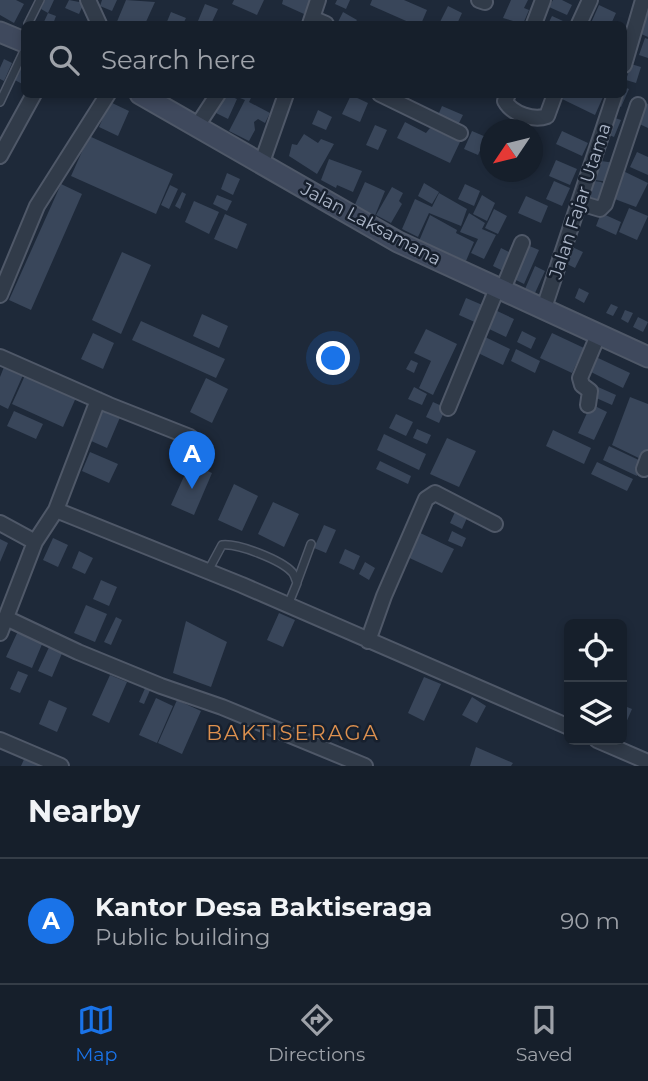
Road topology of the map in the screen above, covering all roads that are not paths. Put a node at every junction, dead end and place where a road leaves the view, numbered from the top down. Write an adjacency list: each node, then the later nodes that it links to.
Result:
1 (40, 0): 7 (lane)
2 (89, 0): 8 (street)
3 (318, 0): 9 (street)
4 (544, 0): 10 (street)
5 (590, 0): 11 (street)
6 (642, 1): 15 (street)
7 (31, 21)
8 (98, 21)
9 (311, 21)
10 (535, 21)
11 (580, 21)
12 (0, 32): 13 (main road)
13 (21, 37)
14 (21, 46): 25 (lane)
15 (627, 54)
16 (32, 98): 29 (street)
17 (105, 98): 34 (street)
18 (147, 98): 27 (main road, Jalan Laksamana)
19 (215, 98): 27 (street)
20 (285, 98): 30 (street)
21 (388, 98): 28 (street)
22 (506, 98): 23 (street)
23 (554, 98)
24 (614, 98): 31 (street, Jalan Fajar Utama)
25 (0, 102)
26 (638, 104): 31 (street)
27 (197, 126): 30 (main road, Jalan Laksamana)
28 (460, 134)
29 (0, 156)
30 (261, 165): 33 (main road, Jalan Laksamana)
31 (580, 203): 35 (street, Jalan Fajar Utama)
32 (522, 243): 33 (street)
33 (500, 288): 35 (main road, Jalan Laksamana); 41 (street)
34 (0, 295)
35 (544, 308): 36 (main road, Jalan Laksamana)
36 (599, 333): 38 (main road, Jalan Laksamana); 40 (street)
37 (0, 357): 39 (street)
38 (648, 357)
39 (99, 400): 42 (street); 43 (street)
40 (588, 405)
41 (448, 408)
42 (190, 437)
43 (56, 509): 46 (street); 48 (street)
44 (0, 523): 46 (street)
45 (495, 524): 53 (street)
46 (36, 542): 51 (street)
47 (310, 544): 49 (lane)
48 (207, 572): 49 (lane); 50 (street)
49 (297, 583): 50 (lane)
50 (287, 606): 53 (street)
51 (6, 618): 52 (street); 59 (street)
52 (0, 633)
53 (368, 641): 54 (street)
54 (564, 725)
55 (0, 740): 58 (street)
56 (609, 745): 57 (street)
57 (648, 762)
58 (61, 766)
59 (365, 766)

